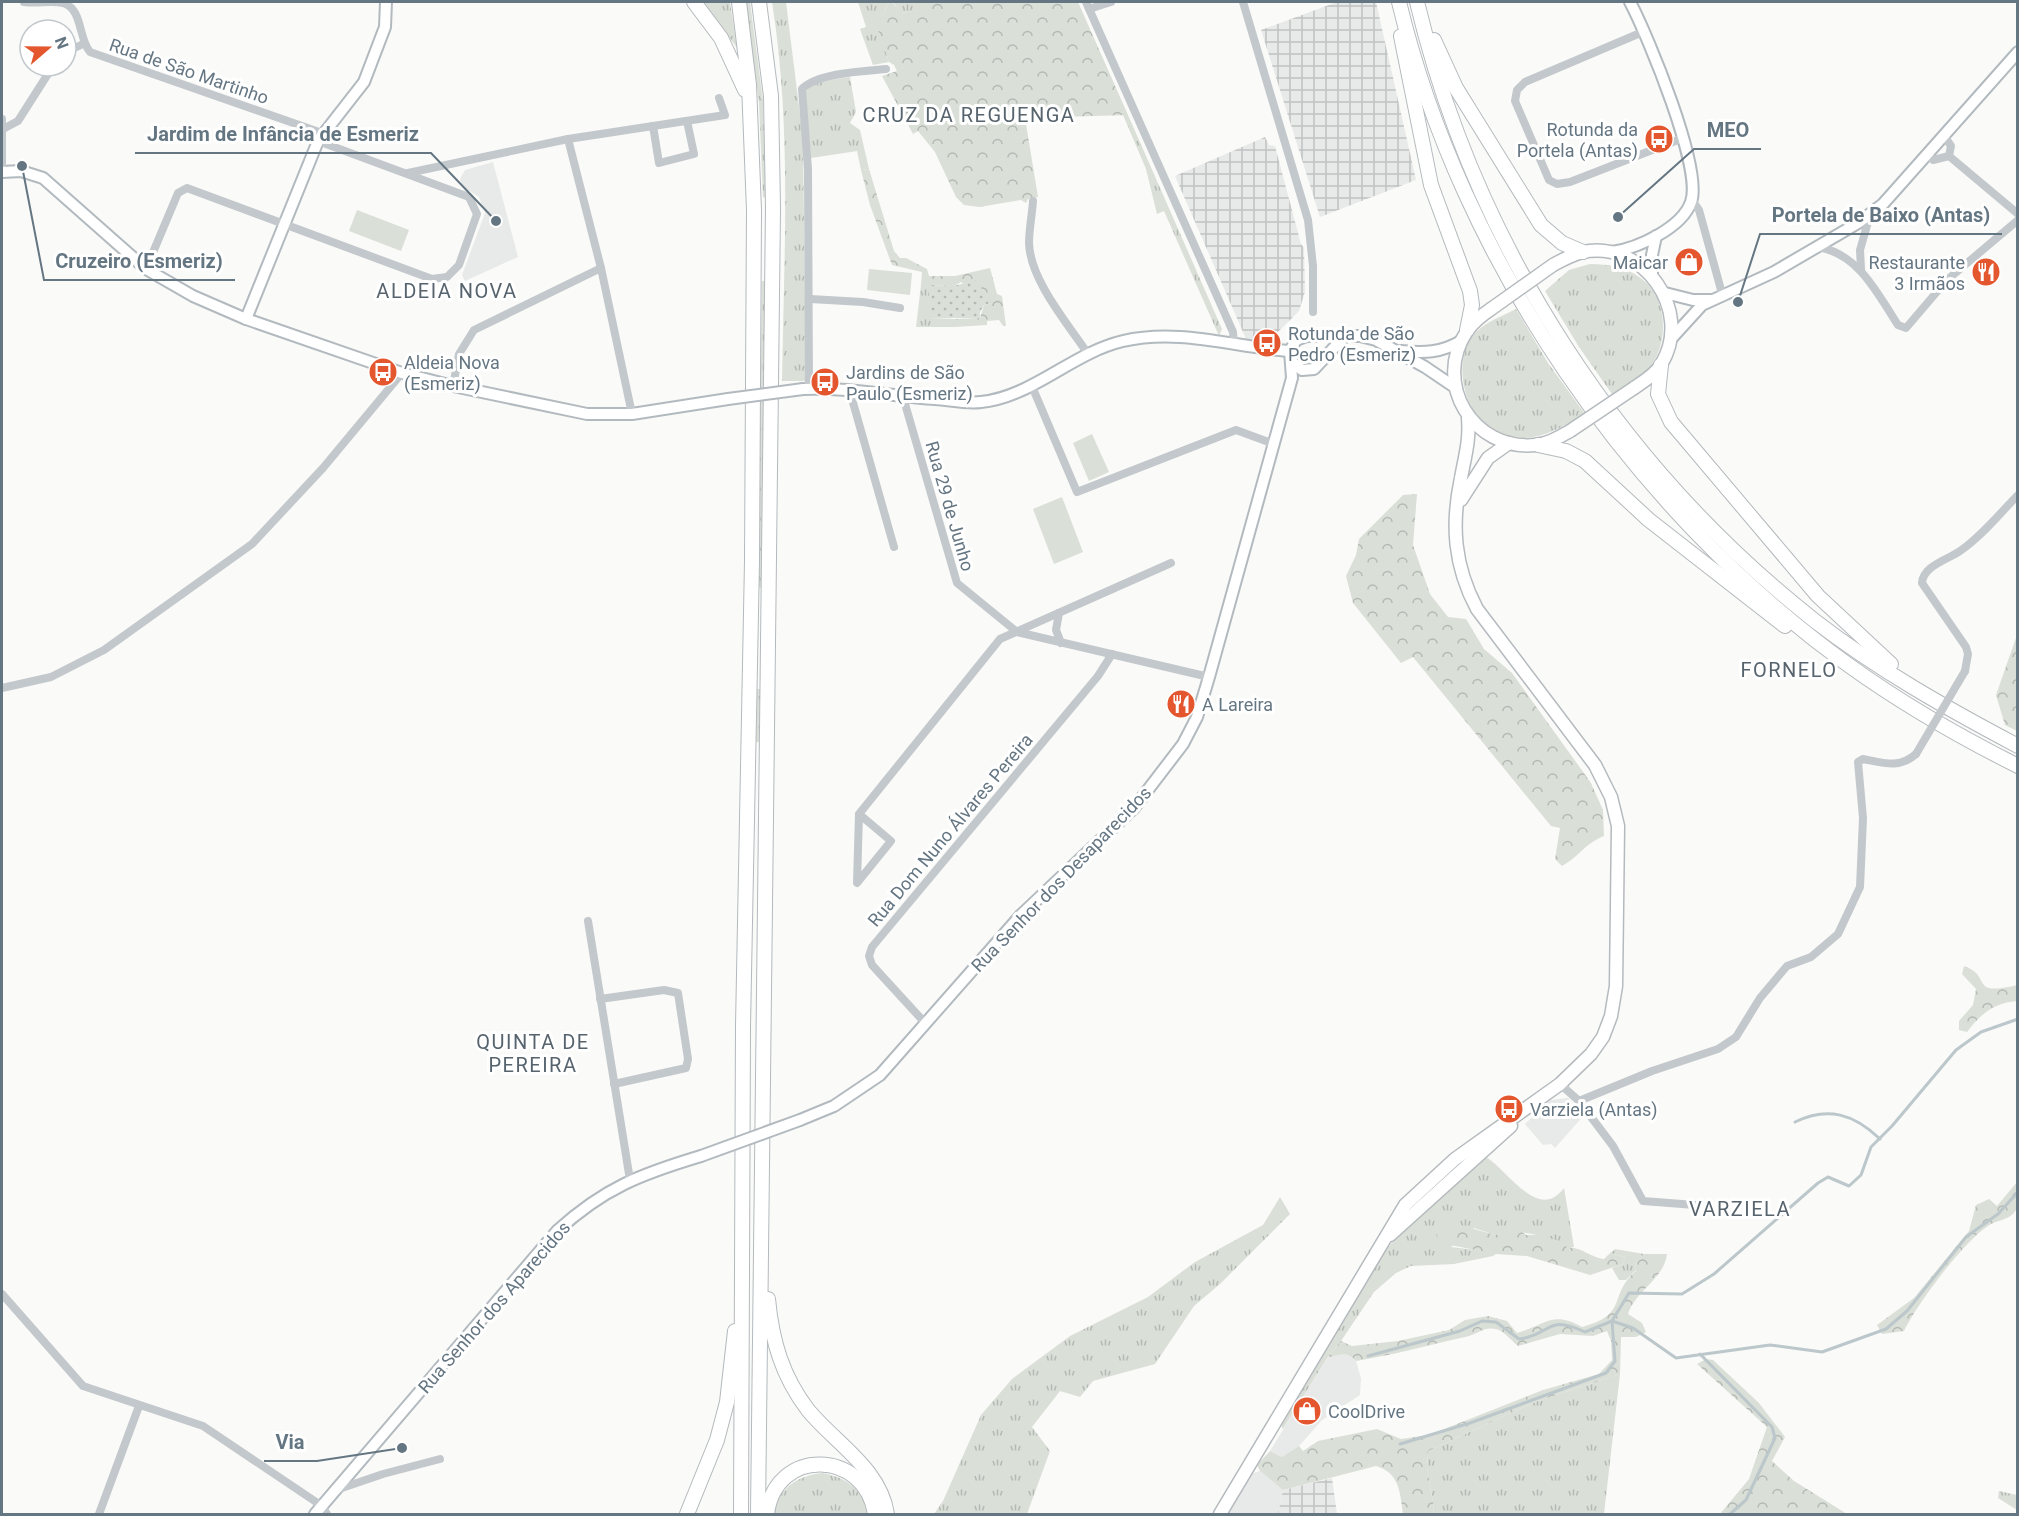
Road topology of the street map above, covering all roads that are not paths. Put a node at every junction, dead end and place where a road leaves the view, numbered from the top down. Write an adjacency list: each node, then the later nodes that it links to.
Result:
1 (24, 2): 11 (street)
2 (386, 2): 26 (street)
3 (694, 2): 20 (highway)
4 (739, 2): 20 (highway)
5 (759, 2): 101 (highway)
6 (1111, 2): 12 (street)
7 (1243, 2): 51 (street)
8 (1397, 2): 54 (highway); 85 (highway)
9 (1418, 2): 41 (highway); 88 (highway)
10 (1630, 2): 13 (street)
11 (71, 4): 14 (street)
12 (1088, 5): 57 (street)
13 (1645, 31): 27 (street); 27 (street)
14 (83, 44): 15 (street); 26 (street, Rua de São Martinho)
15 (78, 46)
16 (2018, 52): 25 (street)
17 (886, 69): 49 (street)
18 (45, 78): 24 (street)
19 (719, 98): 22 (street)
20 (750, 106): 103 (highway)
21 (2, 118): 24 (street)
22 (687, 121): 23 (street); 23 (street)
23 (653, 126): 28 (street)
24 (3, 129): 31 (street)
25 (1945, 136): 29 (street); 30 (street)
26 (320, 137): 32 (street, Rua de São Martinho); 38 (street)
27 (1683, 138): 33 (street)
28 (568, 139): 32 (street); 44 (street)
29 (1928, 156): 30 (street); 36 (street)
30 (1949, 156): 35 (street)
31 (2, 172): 43 (street)
32 (407, 173): 38 (street, Rua de São Martinho)
33 (1692, 200): 39 (street); 48 (street)
34 (1033, 201): 59 (street)
35 (2018, 214)
36 (1870, 215): 40 (street); 45 (street)
37 (2018, 220): 45 (street)
38 (284, 224): 43 (street); 52 (street)
39 (1656, 236): 42 (street); 46 (street)
40 (1818, 247): 45 (street); 48 (street)
41 (1583, 252): 42 (main road); 54 (main road, bridge)
42 (1611, 252): 46 (main road)
43 (146, 268): 52 (street)
44 (601, 268): 66 (street); 72 (street)
45 (1861, 268)
46 (1652, 276): 47 (main road)
47 (1665, 293): 48 (street); 56 (main road)
48 (1718, 298): 56 (street)
49 (810, 299): 50 (street); 68 (street)
50 (900, 308)
51 (1313, 312)
52 (246, 319): 64 (street)
53 (1345, 336): 55 (street); 58 (street); 61 (street)
54 (1464, 336): 58 (street); 67 (main road)
55 (1313, 337): 60 (street); 61 (street)
56 (1671, 339): 62 (main road)
57 (1234, 345): 59 (street); 60 (street)
58 (1399, 351): 67 (street)
59 (1088, 354): 65 (street)
60 (1291, 356): 63 (street); 71 (street, Rua Senhor dos Desaparecidos)
61 (1324, 359): 63 (street)
62 (1661, 365): 76 (main road, bridge); 88 (highway)
63 (1309, 370): 71 (street, Rua Senhor dos Desaparecidos)
64 (402, 373): 66 (street); 87 (street)
65 (1031, 384): 70 (street); 75 (street)
66 (453, 386): 72 (street)
67 (1456, 388): 73 (main road)
68 (806, 389): 69 (street); 72 (street, bridge)
69 (850, 392): 70 (street); 79 (street)
70 (903, 397): 82 (street, Rua 29 de Junho)
71 (1284, 401): 75 (street, Rua Senhor dos Desaparecidos)
72 (632, 414)
73 (1468, 418): 74 (main road); 78 (main road)
74 (1509, 443): 76 (main road); 78 (main road)
75 (1274, 444): 86 (street, Rua Senhor dos Desaparecidos)
76 (1538, 445): 85 (highway)
77 (2018, 495): 97 (street, bridge)
78 (1457, 507): 96 (main road)
79 (894, 547)
80 (1171, 563): 81 (street)
81 (1059, 614): 82 (street); 83 (street)
82 (1017, 632): 83 (street); 91 (street)
83 (1060, 643): 84 (street)
84 (1112, 654): 86 (street); 94 (street, Rua Dom Nuno Álvares Pereira)
85 (1847, 664): 90 (highway)
86 (1209, 677): 94 (street, Rua Senhor dos Desaparecidos)
87 (2, 688)
88 (1932, 698): 89 (highway)
89 (2018, 746)
90 (2018, 765)
91 (859, 814): 91 (street)
92 (588, 921): 93 (street)
93 (600, 999): 95 (street); 95 (street)
94 (926, 1024): 98 (street, Rua Senhor dos Desaparecidos, bridge)
95 (614, 1084): 99 (street)
96 (1560, 1084): 97 (street); 115 (main road)
97 (1579, 1101): 100 (street)
98 (701, 1156): 99 (street, Rua Senhor dos Aparecidos)
99 (630, 1180): 106 (street, Rua Senhor dos Aparecidos)
100 (1695, 1205)
101 (761, 1264): 111 (highway); 114 (highway)
102 (2, 1294): 104 (street)
103 (743, 1314): 109 (highway); 110 (highway)
104 (139, 1406): 107 (street); 108 (street)
105 (440, 1460): 106 (street)
106 (335, 1491): 107 (street, Rua Senhor dos Aparecidos)
107 (321, 1512)
108 (99, 1515)
109 (687, 1515)
110 (741, 1515)
111 (758, 1515)
112 (767, 1515): 113 (highway)
113 (876, 1515)
114 (886, 1515)
115 (1220, 1515)

